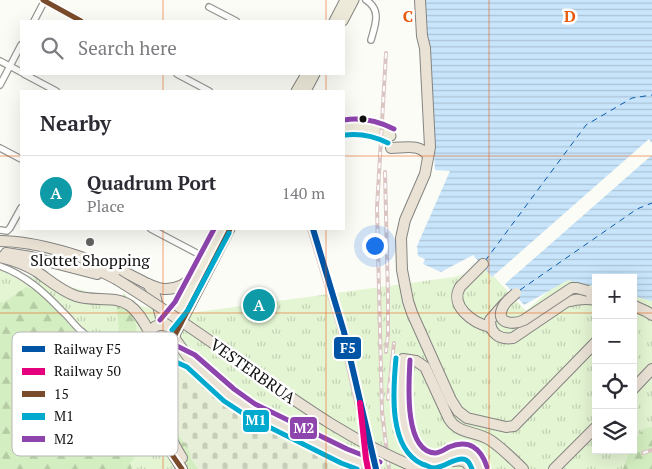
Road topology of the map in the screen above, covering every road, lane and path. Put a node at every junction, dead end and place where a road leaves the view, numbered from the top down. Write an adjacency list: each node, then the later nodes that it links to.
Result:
1 (44, 0): 7 (street); 8 (street)
2 (345, 0): 10 (main road)
3 (354, 0): 11 (main road)
4 (366, 0): 12 (street)
5 (420, 0): 30 (highway)
6 (209, 7): 9 (street)
7 (34, 20)
8 (79, 20)
9 (234, 20)
10 (335, 20)
11 (344, 20)
12 (371, 40)
13 (20, 47): 15 (street)
14 (0, 61): 15 (street)
15 (10, 66): 16 (street); 21 (street)
16 (20, 71)
17 (27, 75): 22 (street)
18 (179, 75): 23 (street)
19 (305, 75): 24 (main road)
20 (314, 75): 25 (main road)
21 (0, 85)
22 (54, 90)
23 (207, 90)
24 (297, 90)
25 (307, 90)
26 (345, 128): 27 (main road)
27 (391, 136)
28 (0, 148): 31 (street)
29 (391, 148): 30 (highway)
30 (428, 156): 63 (highway)
31 (20, 158)
32 (20, 210): 36 (street)
33 (153, 230): 39 (street)
34 (221, 230): 39 (main road)
35 (229, 230): 61 (main road)
36 (0, 237): 43 (highway); 44 (highway)
37 (0, 252): 43 (highway)
38 (0, 257): 58 (highway)
39 (206, 258): 42 (main road)
40 (483, 264): 56 (highway)
41 (0, 266): 57 (street)
42 (198, 274): 44 (highway); 55 (main road)
43 (116, 279): 75 (highway, VESTERBRUA, bridge)
44 (148, 283): 55 (highway)
45 (592, 292): 49 (highway, bridge)
46 (516, 293): 50 (highway, bridge)
47 (592, 299): 56 (highway)
48 (637, 304): 53 (highway)
49 (503, 306)
50 (503, 306)
51 (503, 306): 56 (highway, bridge)
52 (637, 307): 54 (highway)
53 (652, 308)
54 (652, 315)
55 (164, 325): 59 (highway); 60 (highway)
56 (490, 327)
57 (82, 332)
58 (147, 332)
59 (153, 332)
60 (172, 332)
61 (178, 332)
62 (178, 341): 65 (highway)
63 (592, 346)
64 (178, 355): 65 (highway)
65 (191, 360): 74 (highway, bridge)
66 (652, 369): 67 (highway)
67 (637, 385)
68 (592, 431): 79 (highway)
69 (178, 451): 73 (highway)
70 (174, 456): 72 (highway)
71 (436, 460): 76 (highway); 77 (highway); 78 (highway)
72 (182, 469)
73 (189, 469)
74 (377, 469)
75 (420, 469)
76 (471, 469)
77 (480, 469)
78 (523, 469)
79 (554, 469)

